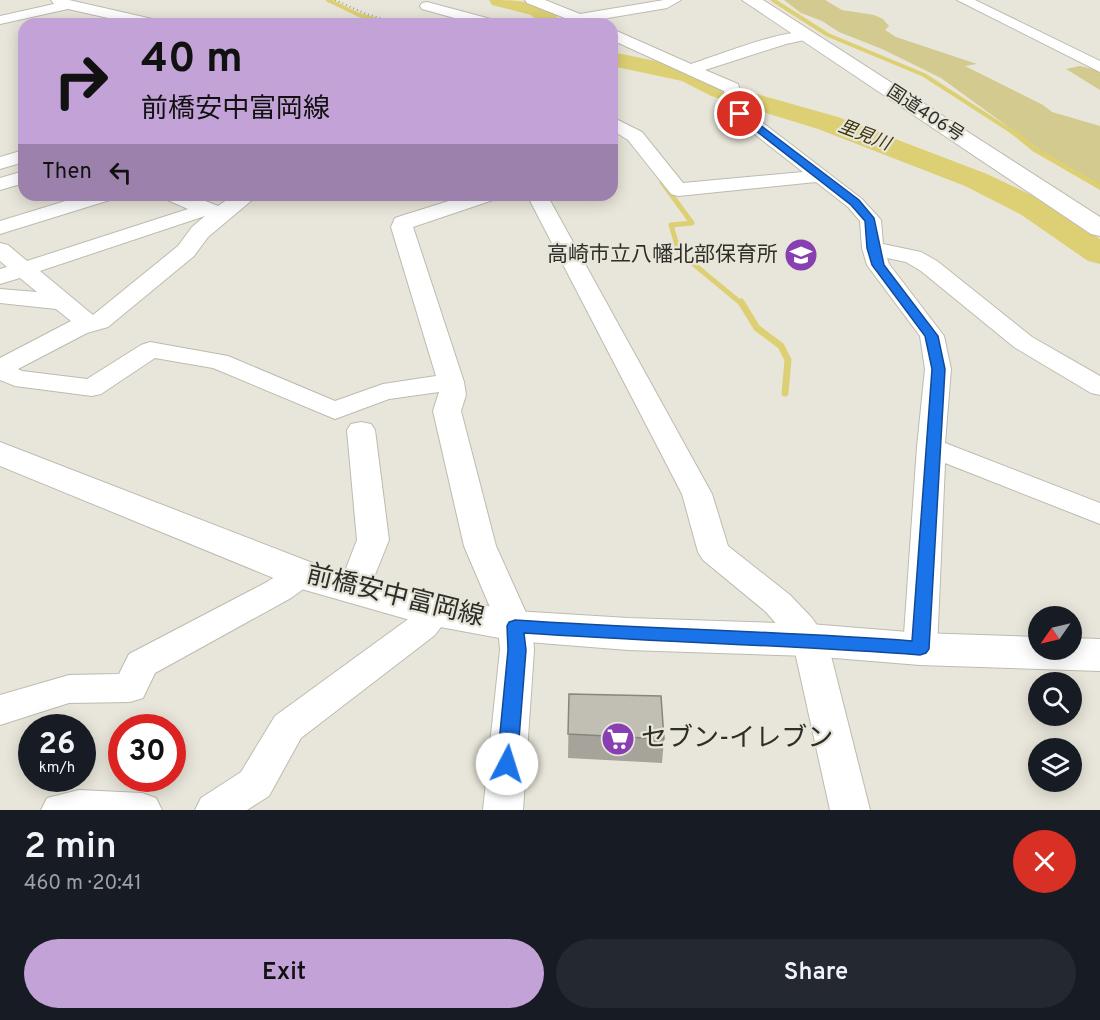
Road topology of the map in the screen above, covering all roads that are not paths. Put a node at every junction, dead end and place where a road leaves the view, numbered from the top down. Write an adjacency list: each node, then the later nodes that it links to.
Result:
1 (532, 0): 9 (street)
2 (674, 0): 10 (street)
3 (751, 0): 13 (main road, 国道406号)
4 (964, 0): 16 (street)
5 (63, 3): 7 (street); 11 (street)
6 (427, 6): 8 (street)
7 (129, 18)
8 (471, 18)
9 (579, 18)
10 (601, 18)
11 (0, 20)
12 (1049, 25): 15 (street)
13 (804, 36): 17 (street); 31 (main road, 国道406号)
14 (618, 37): 17 (street)
15 (1100, 57)
16 (1100, 67)
17 (691, 69): 21 (street)
18 (618, 126): 21 (street)
19 (18, 158): 20 (street)
20 (0, 163)
21 (822, 176): 32 (street)
22 (18, 179): 23 (street)
23 (0, 184)
24 (87, 201): 30 (street)
25 (188, 201): 29 (street)
26 (235, 201): 29 (street)
27 (470, 201): 40 (street)
28 (540, 201): 50 (street)
29 (214, 211): 34 (street); 38 (street)
30 (0, 228)
31 (1100, 228)
32 (873, 248): 41 (street); 43 (street)
33 (0, 250): 34 (street)
34 (23, 270): 35 (street); 37 (street)
35 (0, 277)
36 (0, 296): 37 (street)
37 (62, 302): 38 (street)
38 (78, 328): 39 (street)
39 (3, 364): 40 (street)
40 (451, 382): 49 (street)
41 (1100, 387)
42 (361, 430): 47 (street)
43 (931, 447): 45 (street); 51 (street)
44 (1, 454): 46 (main road, 前橋安中富岡線)
45 (1100, 514)
46 (302, 574): 47 (main road, 前橋安中富岡線); 53 (street)
47 (354, 589): 48 (main road, 前橋安中富岡線)
48 (436, 611): 49 (main road, 前橋安中富岡線); 56 (street)
49 (515, 626): 50 (main road, 前橋安中富岡線); 57 (street)
50 (810, 640): 51 (main road, 前橋安中富岡線); 58 (street)
51 (920, 649): 52 (main road, 前橋安中富岡線)
52 (1100, 655)
53 (0, 710)
54 (61, 810): 55 (street)
55 (142, 810)
56 (215, 810)
57 (503, 810)
58 (850, 810)

